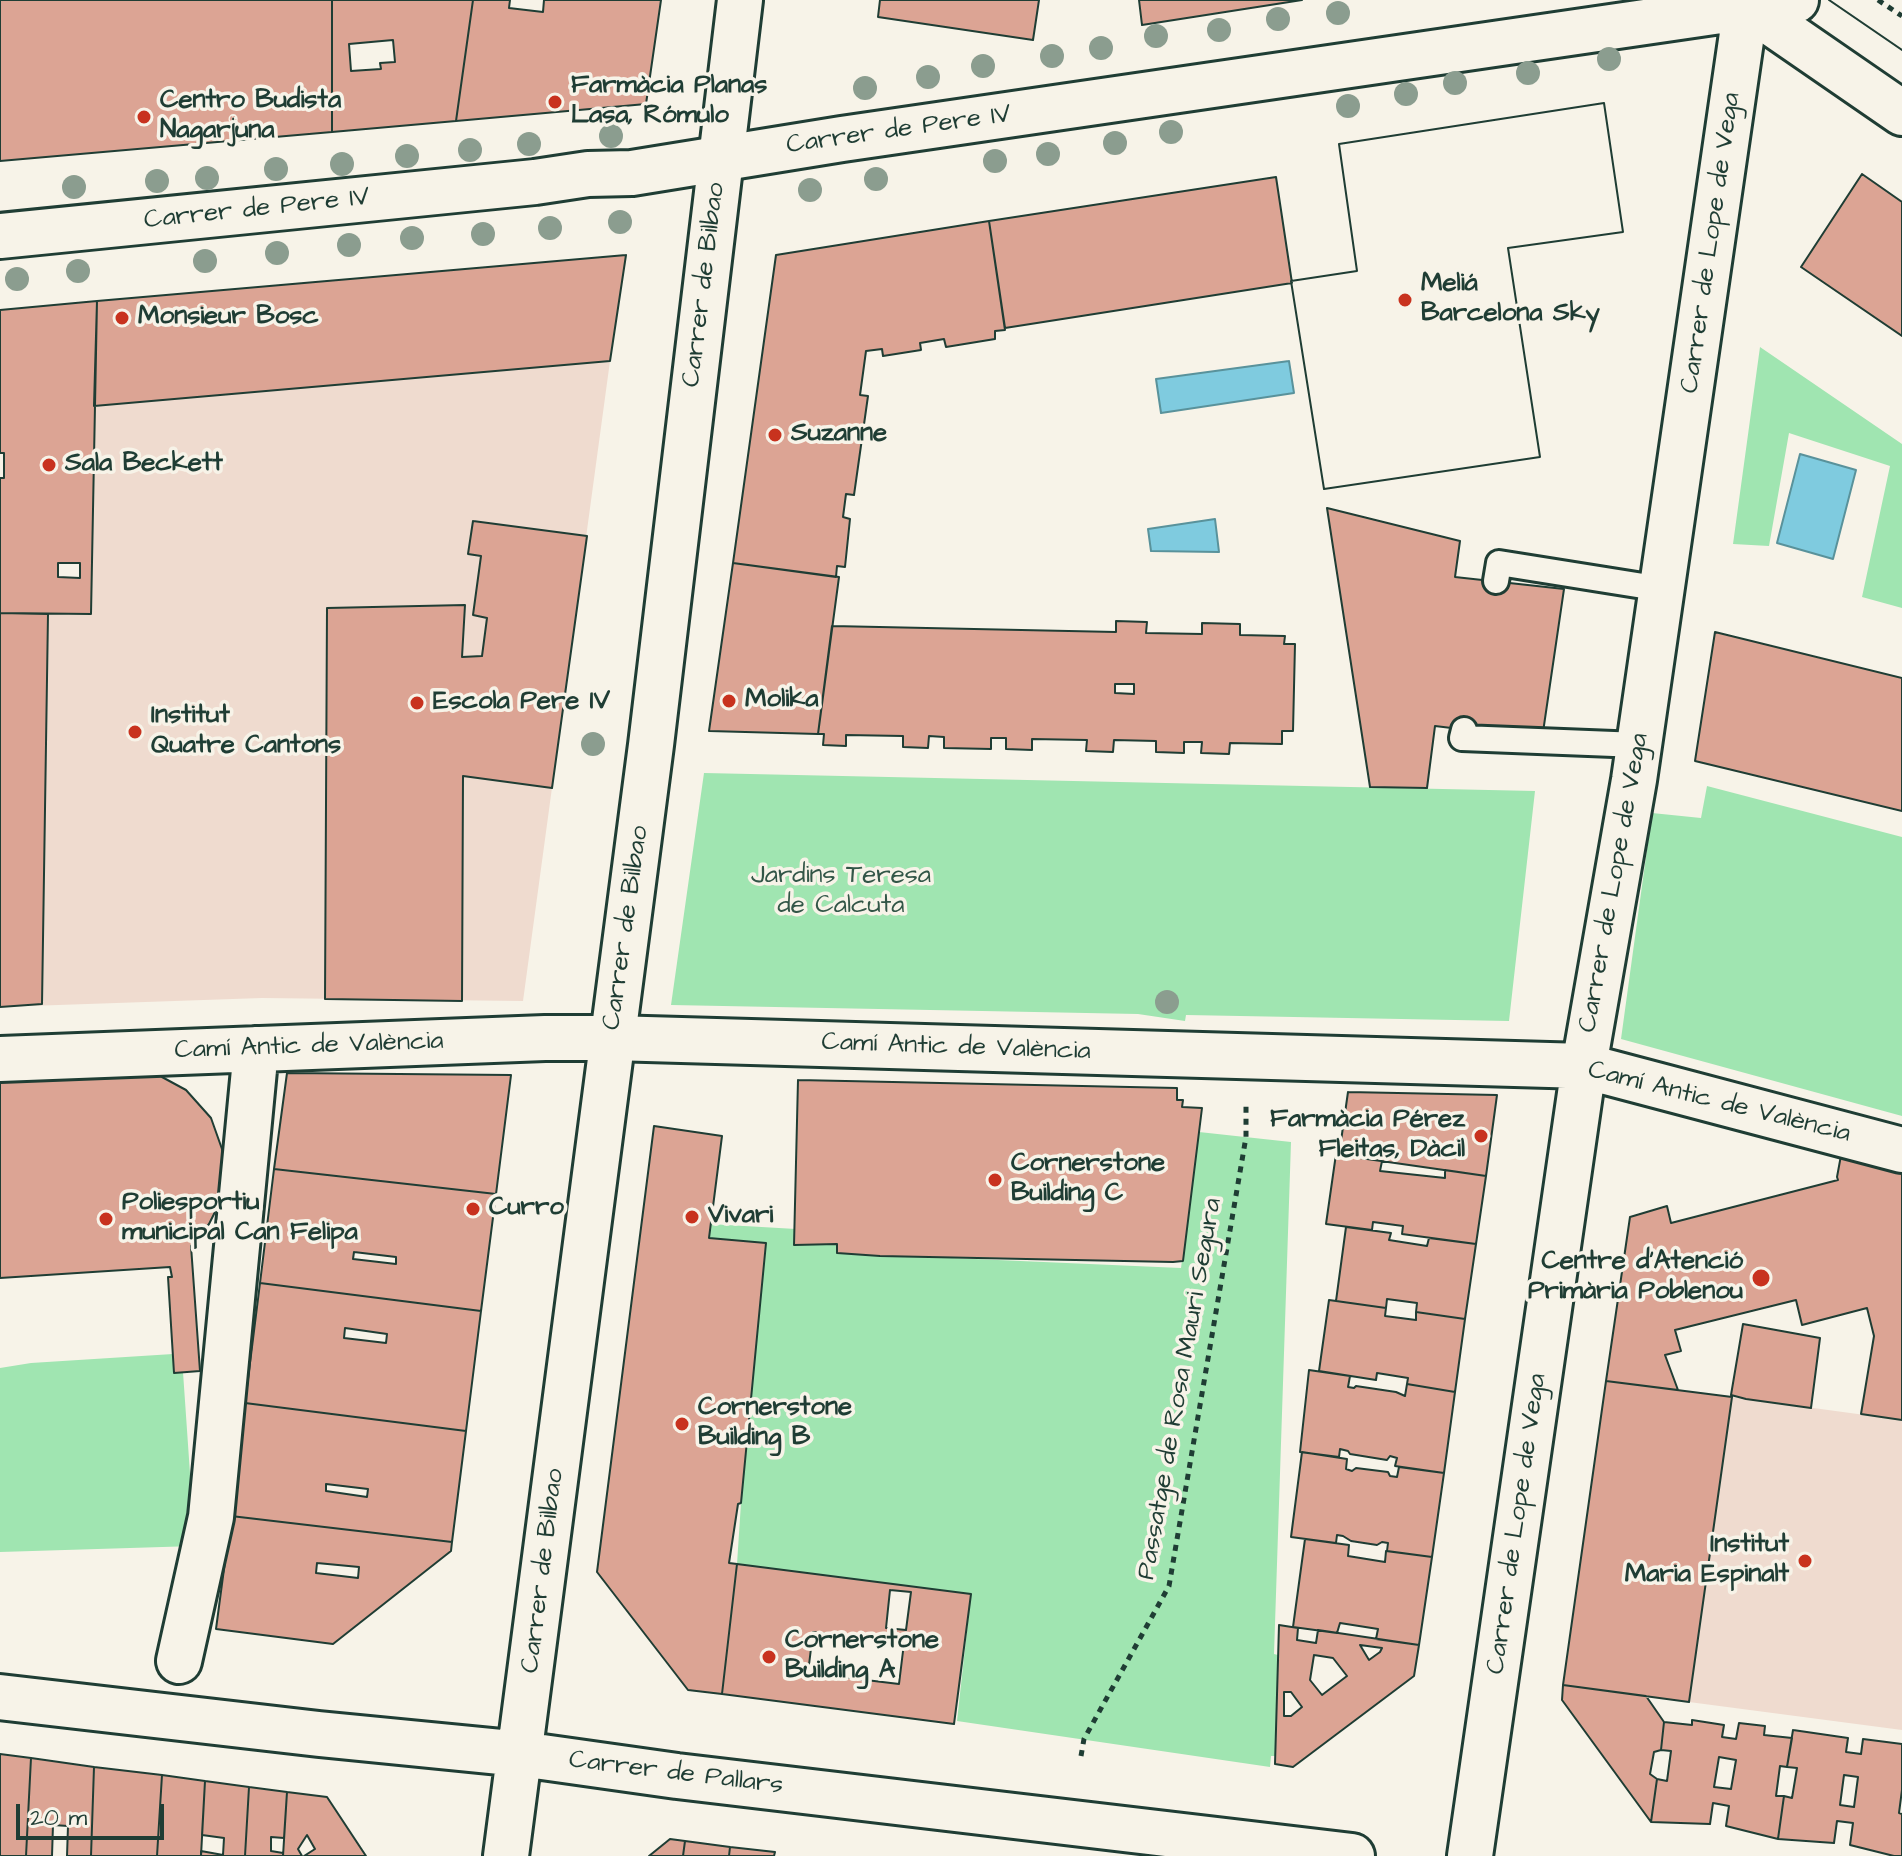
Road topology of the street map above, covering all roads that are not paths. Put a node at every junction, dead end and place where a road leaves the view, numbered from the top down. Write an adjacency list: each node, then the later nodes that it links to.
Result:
1 (740, 0): 5 (street, Carrer de Bilbao)
2 (1796, 0): 3 (street, Carrer de Pere IV)
3 (1742, 3): 4 (street); 5 (street, Carrer de Pere IV); 8 (street, Carrer de Lope de Vega)
4 (1902, 113)
5 (720, 160): 6 (street, Carrer de Pere IV); 11 (street, Carrer de Bilbao)
6 (0, 236)
7 (1496, 581): 8 (lane)
8 (1662, 589): 10 (street, Carrer de Lope de Vega)
9 (1464, 730): 10 (lane)
10 (1639, 745): 14 (street, Carrer de Lope de Vega)
11 (612, 1038): 12 (street, Camí Antic de València); 14 (street, Camí Antic de València); 18 (street, Carrer de Bilbao)
12 (256, 1049): 13 (street, Camí Antic de València); 16 (street)
13 (0, 1059)
14 (1584, 1066): 15 (street, Camí Antic de València); 21 (street, Carrer de Lope de Vega)
15 (1902, 1150)
16 (179, 1661)
17 (0, 1697): 18 (street, Carrer de Pallars)
18 (521, 1754): 19 (street, Carrer de Bilbao); 20 (street, Carrer de Pallars)
19 (506, 1856)
20 (1352, 1856)
21 (1470, 1856)

